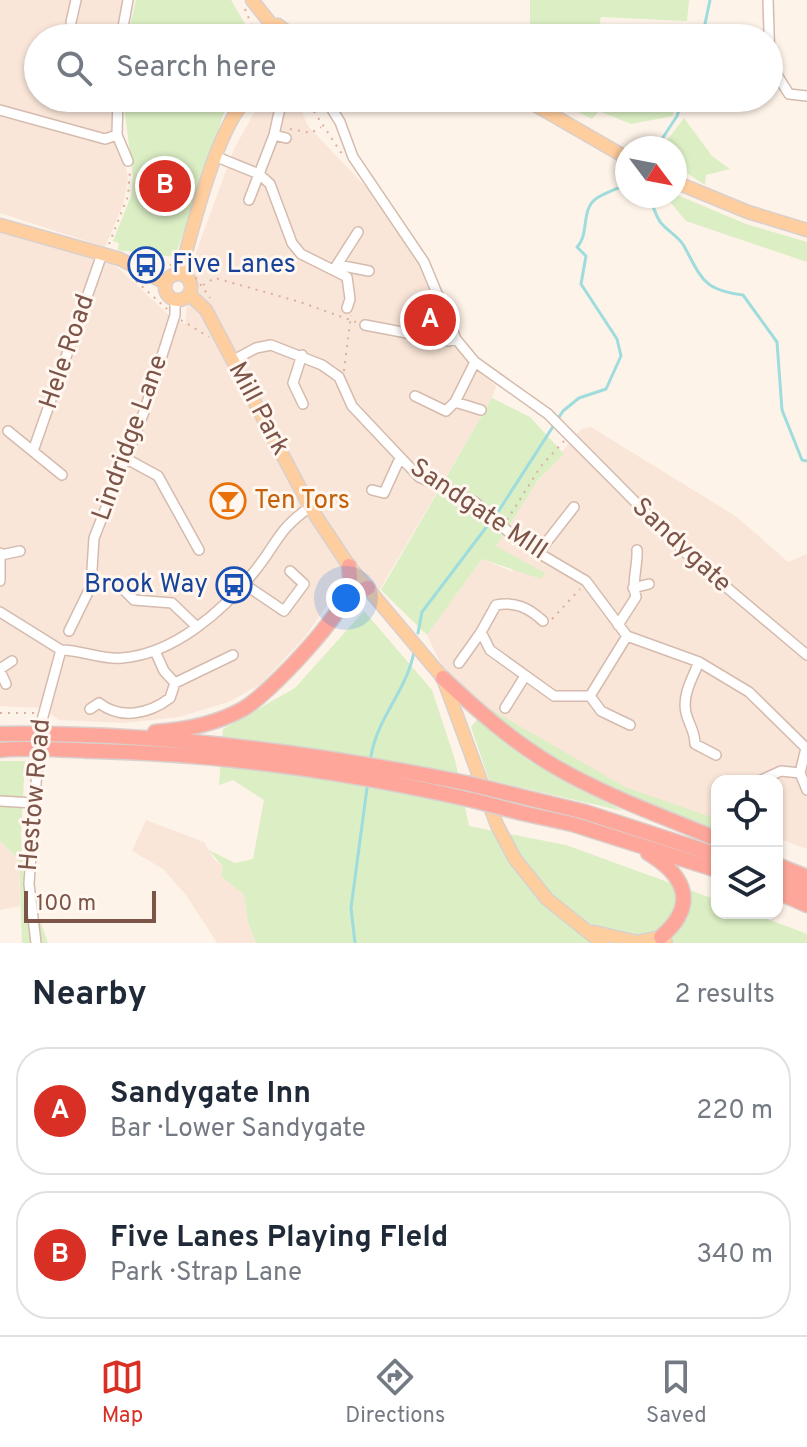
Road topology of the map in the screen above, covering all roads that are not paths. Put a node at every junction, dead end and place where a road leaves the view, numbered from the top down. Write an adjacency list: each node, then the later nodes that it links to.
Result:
1 (76, 0): 6 (street)
2 (128, 0): 7 (street)
3 (252, 0): 5 (main road)
4 (768, 0): 10 (street)
5 (269, 19): 8 (main road); 9 (main road)
6 (71, 22)
7 (124, 24)
8 (272, 24)
9 (276, 24)
10 (769, 24)
11 (783, 85): 12 (street)
12 (807, 96)
13 (0, 110): 21 (street)
14 (118, 112): 21 (street)
15 (235, 112): 25 (main road)
16 (279, 112): 22 (street)
17 (334, 112): 20 (street)
18 (338, 112): 20 (street)
19 (547, 112): 24 (main road)
20 (340, 122): 42 (street, Sandygate)
21 (117, 135): 26 (street)
22 (274, 135): 23 (street); 27 (street)
23 (286, 138)
24 (615, 151)
25 (217, 157): 27 (street); 35 (main road)
26 (128, 161)
27 (259, 174): 29 (street); 34 (street)
28 (687, 187): 31 (main road)
29 (249, 200)
30 (1, 226): 33 (main road)
31 (807, 230)
32 (358, 232): 34 (street)
33 (102, 254): 37 (main road); 51 (street, Hele Road)
34 (336, 266): 36 (street); 40 (street)
35 (182, 270): 37 (main road); 38 (main road)
36 (369, 271)
37 (165, 283): 39 (main road)
38 (189, 294): 39 (main road); 44 (main road, Mill Park)
39 (175, 300): 52 (street, Lindridge Lane)
40 (347, 308)
41 (365, 325): 42 (street)
42 (456, 339): 45 (street, Sandygate)
43 (302, 355): 44 (street); 48 (street); 53 (street, Sandgate MIll)
44 (232, 361): 56 (main road, Mill Park)
45 (475, 362): 47 (street); 84 (street, Sandygate)
46 (415, 396): 47 (street)
47 (455, 402): 49 (street)
48 (303, 404)
49 (481, 410)
50 (8, 431): 51 (street, Hele Road)
51 (33, 451): 54 (street, Hele Road)
52 (125, 458): 58 (street); 78 (street, Lindridge Lane)
53 (400, 458): 55 (street); 61 (street, Sandgate MIll)
54 (62, 475)
55 (372, 490)
56 (310, 507): 63 (main road, Mill Park); 66 (street)
57 (574, 507): 61 (street)
58 (199, 550)
59 (637, 550): 69 (street)
60 (20, 551): 62 (street)
61 (538, 553): 76 (street, Sandgate MIll)
62 (0, 554): 65 (street)
63 (349, 566): 68 (main road, Mill Park); 71 (highway)
64 (290, 571): 66 (street)
65 (0, 581)
66 (244, 584): 77 (street)
67 (649, 584): 69 (street)
68 (368, 588): 71 (highway); 90 (main road, Mill Park)
69 (633, 588): 76 (street)
70 (124, 590): 72 (street)
71 (348, 594): 100 (highway)
72 (134, 600): 73 (street); 77 (street)
73 (123, 610)
74 (0, 612): 81 (street)
75 (543, 621): 79 (street)
76 (618, 625): 80 (street, Sandgate MIll)
77 (197, 627): 82 (street)
78 (69, 631)
79 (481, 632): 87 (street); 89 (street)
80 (627, 636): 86 (street); 93 (street)
81 (61, 650): 82 (street); 108 (street, Hestow Road, bridge)
82 (155, 651): 91 (street)
83 (233, 655): 91 (street)
84 (807, 655)
85 (12, 661): 88 (street)
86 (699, 662): 101 (street); 103 (street)
87 (459, 663)
88 (0, 670): 92 (street)
89 (525, 676): 93 (street); 95 (street)
90 (443, 678): 94 (highway); 97 (main road, Mill Park)
91 (175, 683): 96 (street)
92 (6, 684)
93 (590, 696): 98 (street)
94 (476, 708): 97 (highway); 109 (highway)
95 (505, 708)
96 (90, 709)
97 (458, 716): 119 (main road, Mill Park)
98 (630, 725)
99 (0, 734): 100 (highway)
100 (83, 735): 111 (highway, bridge)
101 (806, 744): 104 (street)
102 (0, 750): 110 (highway, bridge)
103 (716, 755)
104 (800, 773): 105 (street); 106 (street)
105 (773, 775)
106 (807, 790)
107 (0, 801): 108 (street)
108 (34, 803): 121 (street, Hestow Road)
109 (711, 836)
110 (627, 840): 113 (highway); 120 (highway)
111 (711, 853)
112 (783, 867): 114 (highway)
113 (711, 868)
114 (807, 877)
115 (783, 880): 116 (highway)
116 (807, 890)
117 (783, 895): 118 (highway)
118 (807, 905)
119 (584, 928): 120 (main road); 122 (main road, Mill Park)
120 (663, 940)
121 (36, 943)
122 (602, 943)

